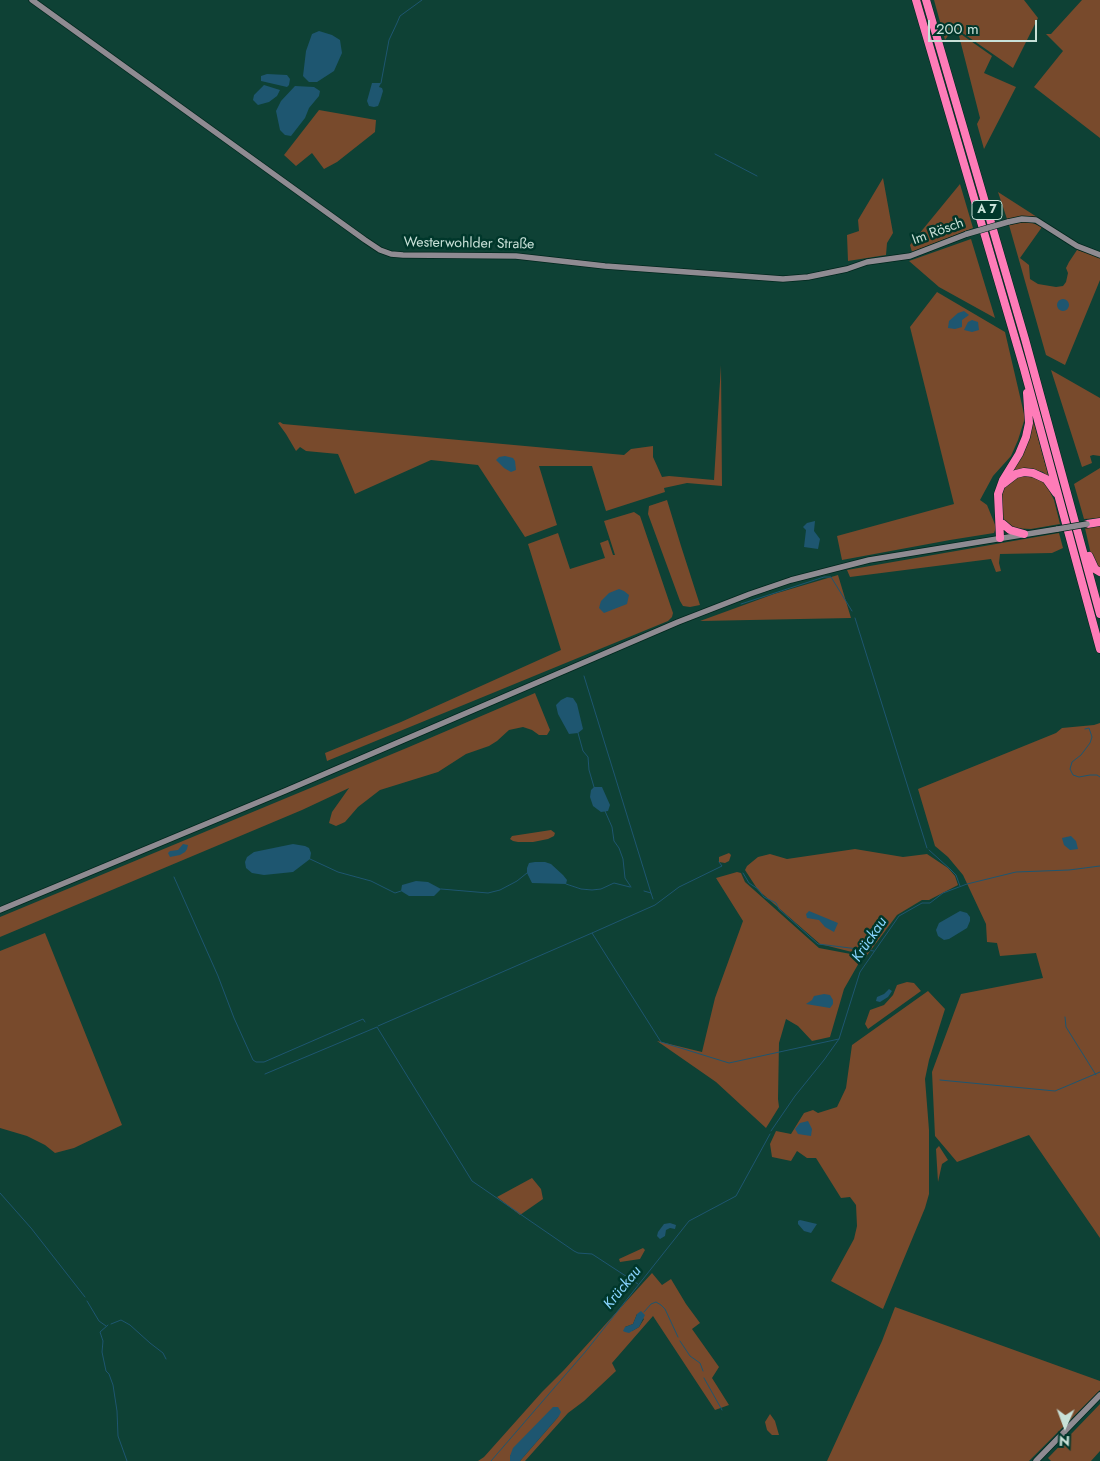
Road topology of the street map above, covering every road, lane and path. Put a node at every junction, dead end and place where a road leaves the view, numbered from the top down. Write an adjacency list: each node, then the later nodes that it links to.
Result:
1 (32, 0): 5 (street, Westerwohlder Straße)
2 (916, 0): 6 (highway, A 7)
3 (926, 0): 14 (highway, A 7)
4 (1100, 255): 5 (street, Im Rösch, bridge)
5 (893, 259)
6 (1024, 369): 7 (highway); 8 (highway, A 7)
7 (1000, 488): 8 (highway); 9 (highway)
8 (1062, 504): 18 (highway, A 7)
9 (999, 515): 11 (highway); 15 (highway)
10 (1100, 522): 12 (highway)
11 (1003, 524): 13 (highway); 15 (highway)
12 (1088, 524): 13 (street, bridge)
13 (1024, 534): 15 (street)
14 (1079, 534): 16 (highway); 17 (highway, A 7)
15 (1000, 538): 19 (street)
16 (1100, 572)
17 (1100, 614)
18 (1100, 649)
19 (0, 910)
20 (1100, 1395): 21 (street)
21 (1036, 1461)

